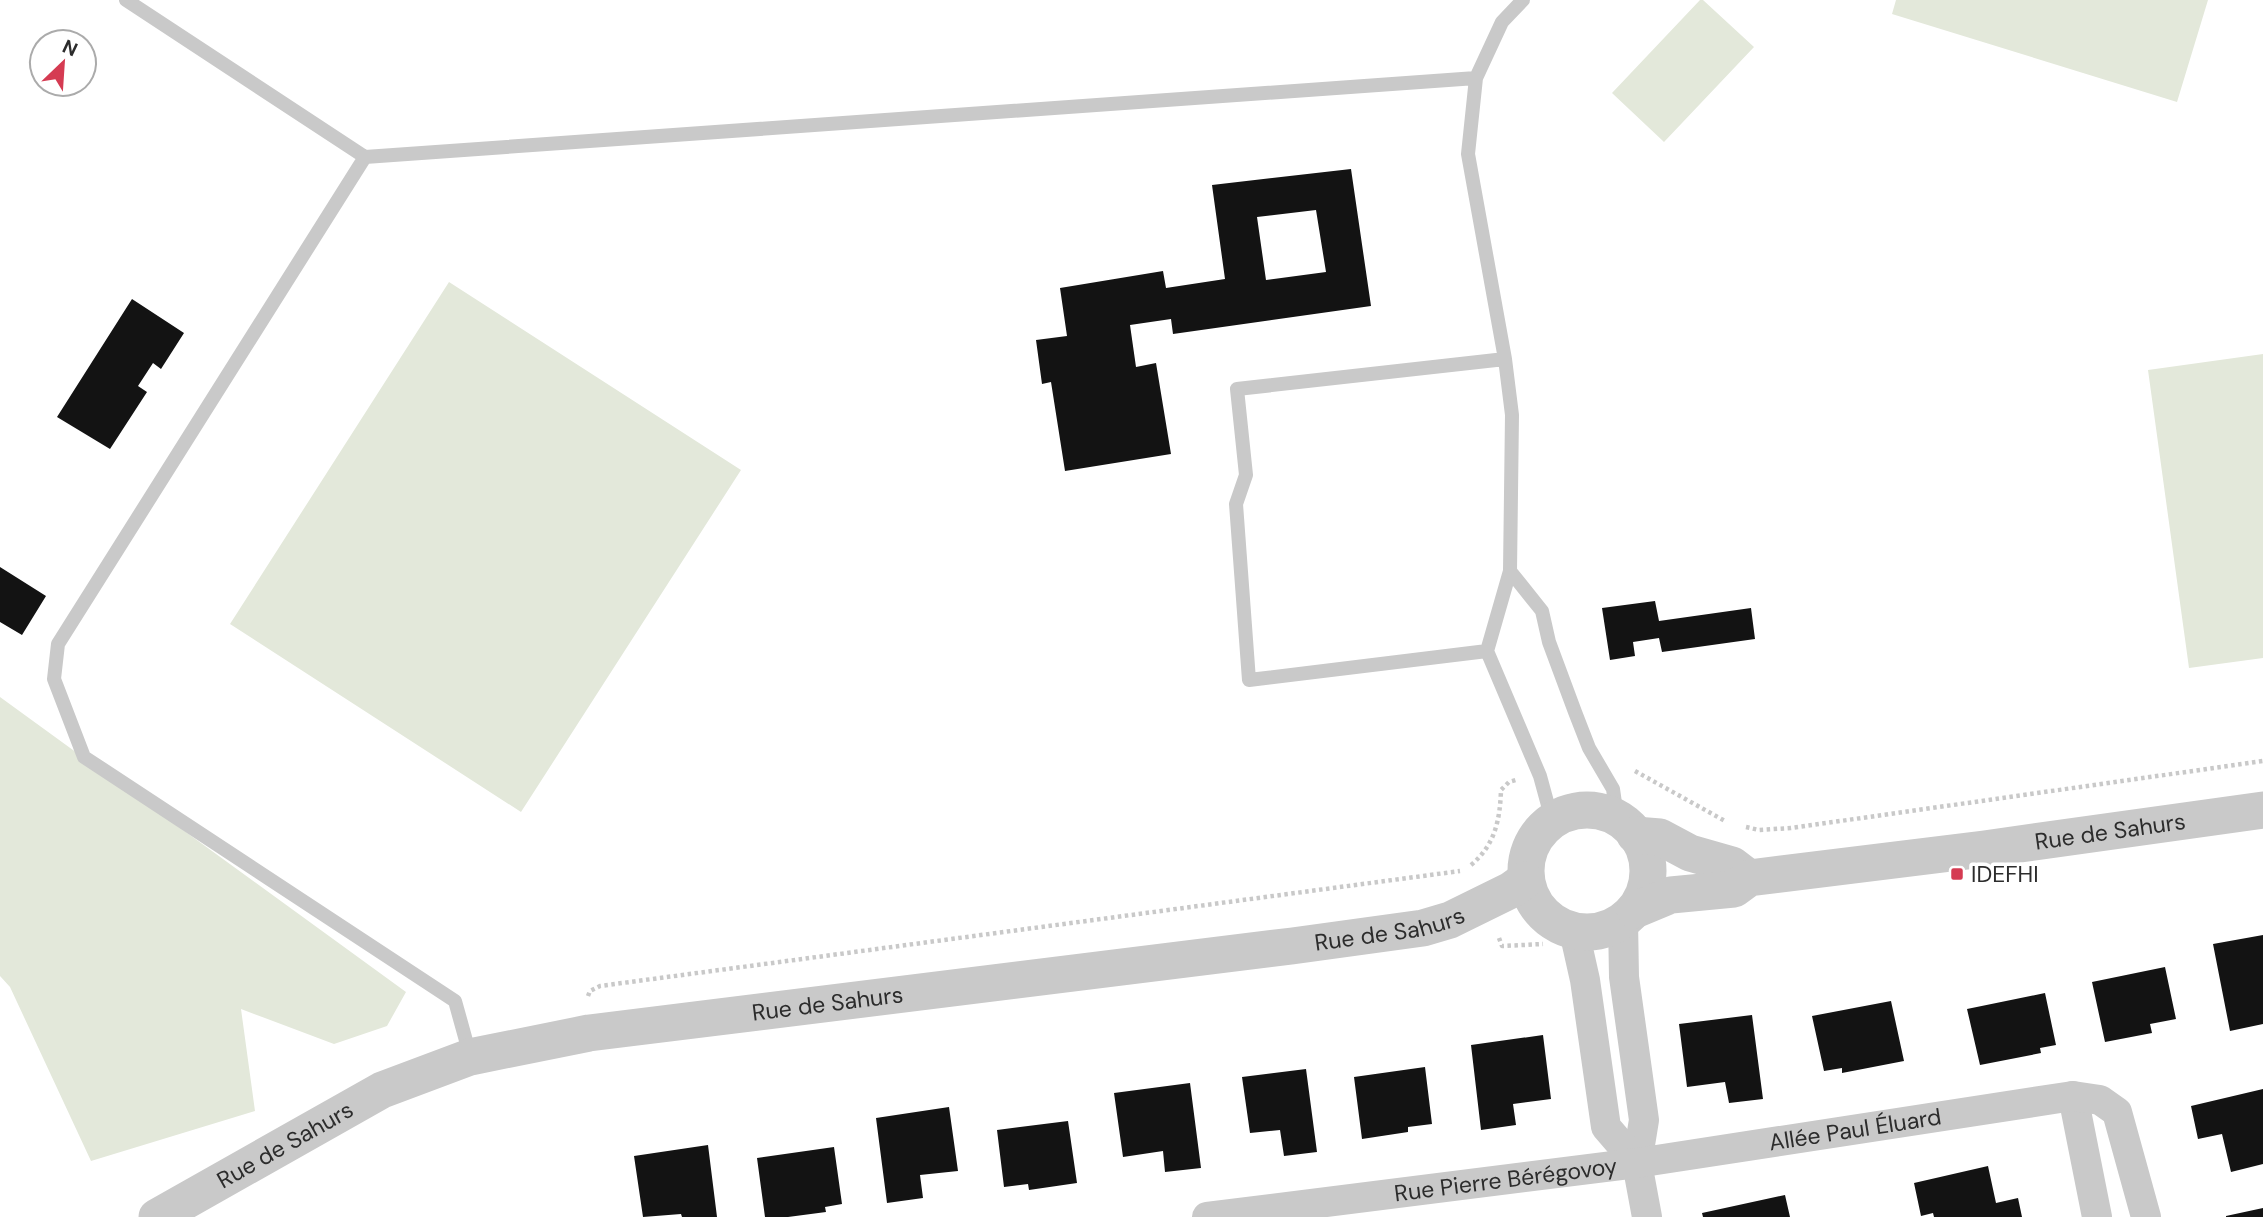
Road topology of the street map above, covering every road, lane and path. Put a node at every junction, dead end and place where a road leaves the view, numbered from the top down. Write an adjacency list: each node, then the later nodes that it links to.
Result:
1 (126, 0): 4 (lane)
2 (1523, 0): 3 (lane)
3 (1476, 78): 4 (lane); 5 (lane)
4 (365, 157): 20 (lane)
5 (1505, 359): 6 (lane); 7 (lane)
6 (1510, 571): 7 (lane); 13 (lane)
7 (1487, 651): 11 (lane)
8 (2263, 761): 14 (path)
9 (1627, 769): 12 (path)
10 (2263, 810): 15 (street, Rue de Sahurs)
11 (1552, 820): 13 (street); 16 (street)
12 (1730, 824)
13 (1626, 826): 15 (street); 17 (street)
14 (1740, 826)
15 (1749, 878): 17 (street, Rue de Sahurs)
16 (1525, 880): 19 (street); 20 (street, Rue de Sahurs)
17 (1629, 916): 19 (street); 22 (street, Rue Pierre Bérégovoy)
18 (1495, 927): 19 (path)
19 (1562, 940): 22 (street, Rue Pierre Bérégovoy)
20 (470, 1057): 24 (street, Rue de Sahurs)
21 (2073, 1096): 22 (street, Allée Paul Éluard); 27 (street); 28 (street, Allée Paul Éluard)
22 (1637, 1163): 23 (street, Rue Pierre Bérégovoy); 26 (street, Rue Pierre Bérégovoy)
23 (1240, 1215): 25 (street, Rue Pierre Bérégovoy)
24 (157, 1217)
25 (1207, 1217)
26 (1647, 1217)
27 (2097, 1217)
28 (2146, 1217)

